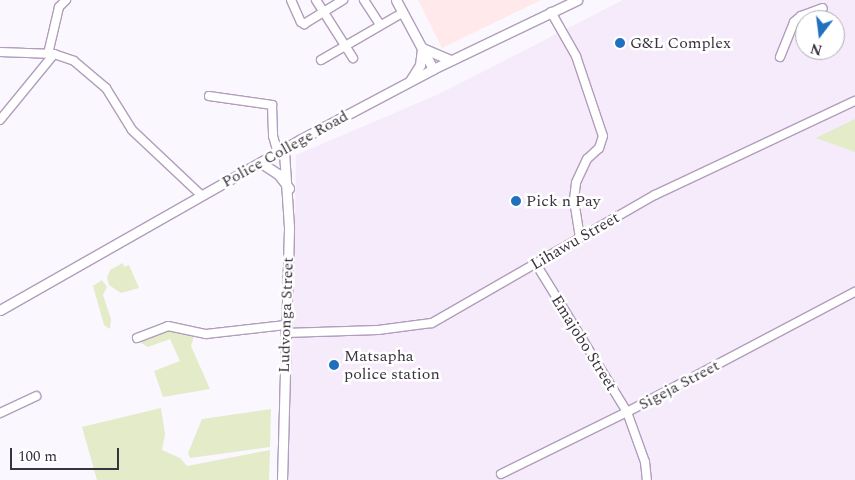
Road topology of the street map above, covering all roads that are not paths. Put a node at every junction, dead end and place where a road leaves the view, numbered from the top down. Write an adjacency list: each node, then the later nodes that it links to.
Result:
1 (66, 0): 8 (street)
2 (291, 0): 10 (street)
3 (316, 0): 10 (street)
4 (343, 0): 10 (street)
5 (364, 0): 13 (street)
6 (396, 0): 12 (street)
7 (577, 0): 11 (street, Police College Road)
8 (58, 3): 17 (street)
9 (823, 8): 18 (street)
10 (323, 12): 14 (street)
11 (550, 12): 21 (street, Police College Road); 31 (street)
12 (402, 13): 13 (street); 15 (street)
13 (380, 25): 14 (street)
14 (345, 46): 19 (street); 20 (street)
15 (422, 48): 21 (street); 22 (street); 23 (street)
16 (0, 52): 17 (street)
17 (51, 54): 26 (street); 30 (street)
18 (780, 57)
19 (353, 58)
20 (321, 60)
21 (450, 60): 22 (street, Police College Road)
22 (432, 69): 23 (street, Police College Road)
23 (410, 82): 27 (street, Police College Road)
24 (209, 96): 27 (street)
25 (855, 101): 31 (street, Lihawu Street)
26 (0, 120)
27 (281, 152): 28 (street, Police College Road); 29 (street, Ludvonga Street)
28 (261, 163): 29 (street); 30 (street, Police College Road)
29 (289, 189): 35 (street, Ludvonga Street)
30 (201, 196): 34 (street, Police College Road)
31 (580, 238): 32 (street, Lihawu Street)
32 (536, 264): 35 (street, Lihawu Street); 38 (street, Emajobo Street)
33 (855, 292): 38 (street, Sigeja Street)
34 (0, 310)
35 (285, 329): 36 (street, Lihawu Street); 41 (street, Ludvonga Street)
36 (137, 338)
37 (36, 396): 39 (street)
38 (627, 412): 40 (street, Sigeja Street); 42 (street, Emajobo Street)
39 (0, 413)
40 (501, 474)
41 (282, 480)
42 (647, 480)

